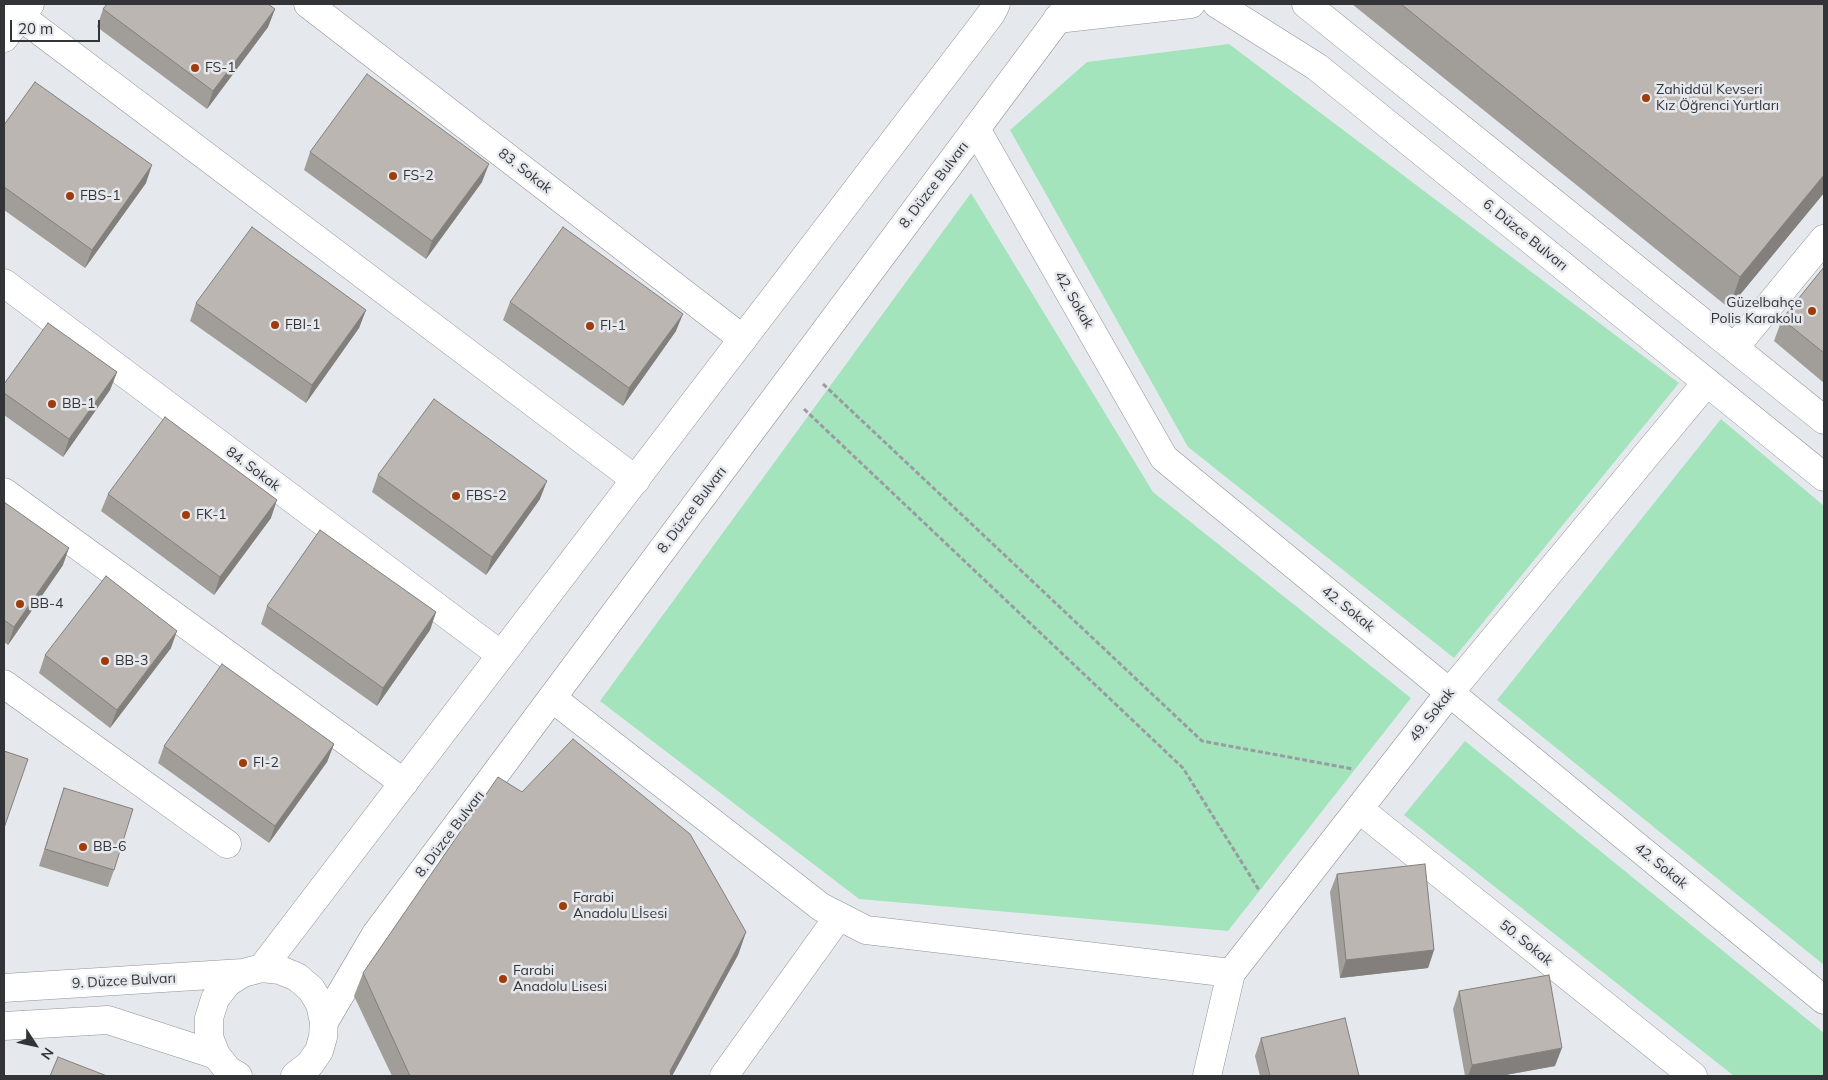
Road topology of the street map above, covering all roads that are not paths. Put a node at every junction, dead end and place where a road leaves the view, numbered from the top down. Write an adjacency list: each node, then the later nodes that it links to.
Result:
1 (308, 4): 12 (street, 83. Sokak)
2 (996, 4): 12 (street)
3 (1191, 4): 7 (street)
4 (1217, 4): 14 (street, 6. Düzce Bulvarı)
5 (1306, 4): 13 (street)
6 (18, 8): 8 (street); 17 (street)
7 (1063, 12): 9 (street, 8. Düzce Bulvarı)
8 (4, 38)
9 (976, 129): 21 (street, 42. Sokak); 22 (street, 8. Düzce Bulvarı)
10 (1824, 239): 13 (street)
11 (4, 284): 19 (street, 84. Sokak)
12 (743, 339): 17 (street)
13 (1735, 347): 15 (street)
14 (1707, 382): 16 (street, 6. Düzce Bulvarı); 21 (street, 49. Sokak)
15 (1824, 420)
16 (1824, 477)
17 (636, 480): 19 (street)
18 (4, 492): 23 (street)
19 (501, 655): 23 (street)
20 (4, 684): 25 (street)
21 (1450, 692): 24 (street, 49. Sokak); 30 (street, 42. Sokak)
22 (552, 698): 26 (street); 31 (street, 8. Düzce Bulvarı)
23 (404, 783): 27 (street)
24 (1359, 809): 28 (street, 49. Sokak); 37 (street, 50. Sokak)
25 (227, 844)
26 (839, 916): 28 (street); 35 (street)
27 (253, 971): 29 (street, 9. Düzce Bulvarı); 31 (street, 9. Düzce Bulvarı); 33 (street)
28 (1230, 973): 36 (street, 49. Sokak)
29 (4, 988)
30 (1824, 1000)
31 (324, 1022): 34 (street)
32 (4, 1026): 33 (street)
33 (228, 1070)
34 (305, 1072)
35 (724, 1076)
36 (1207, 1076)
37 (1693, 1076)

